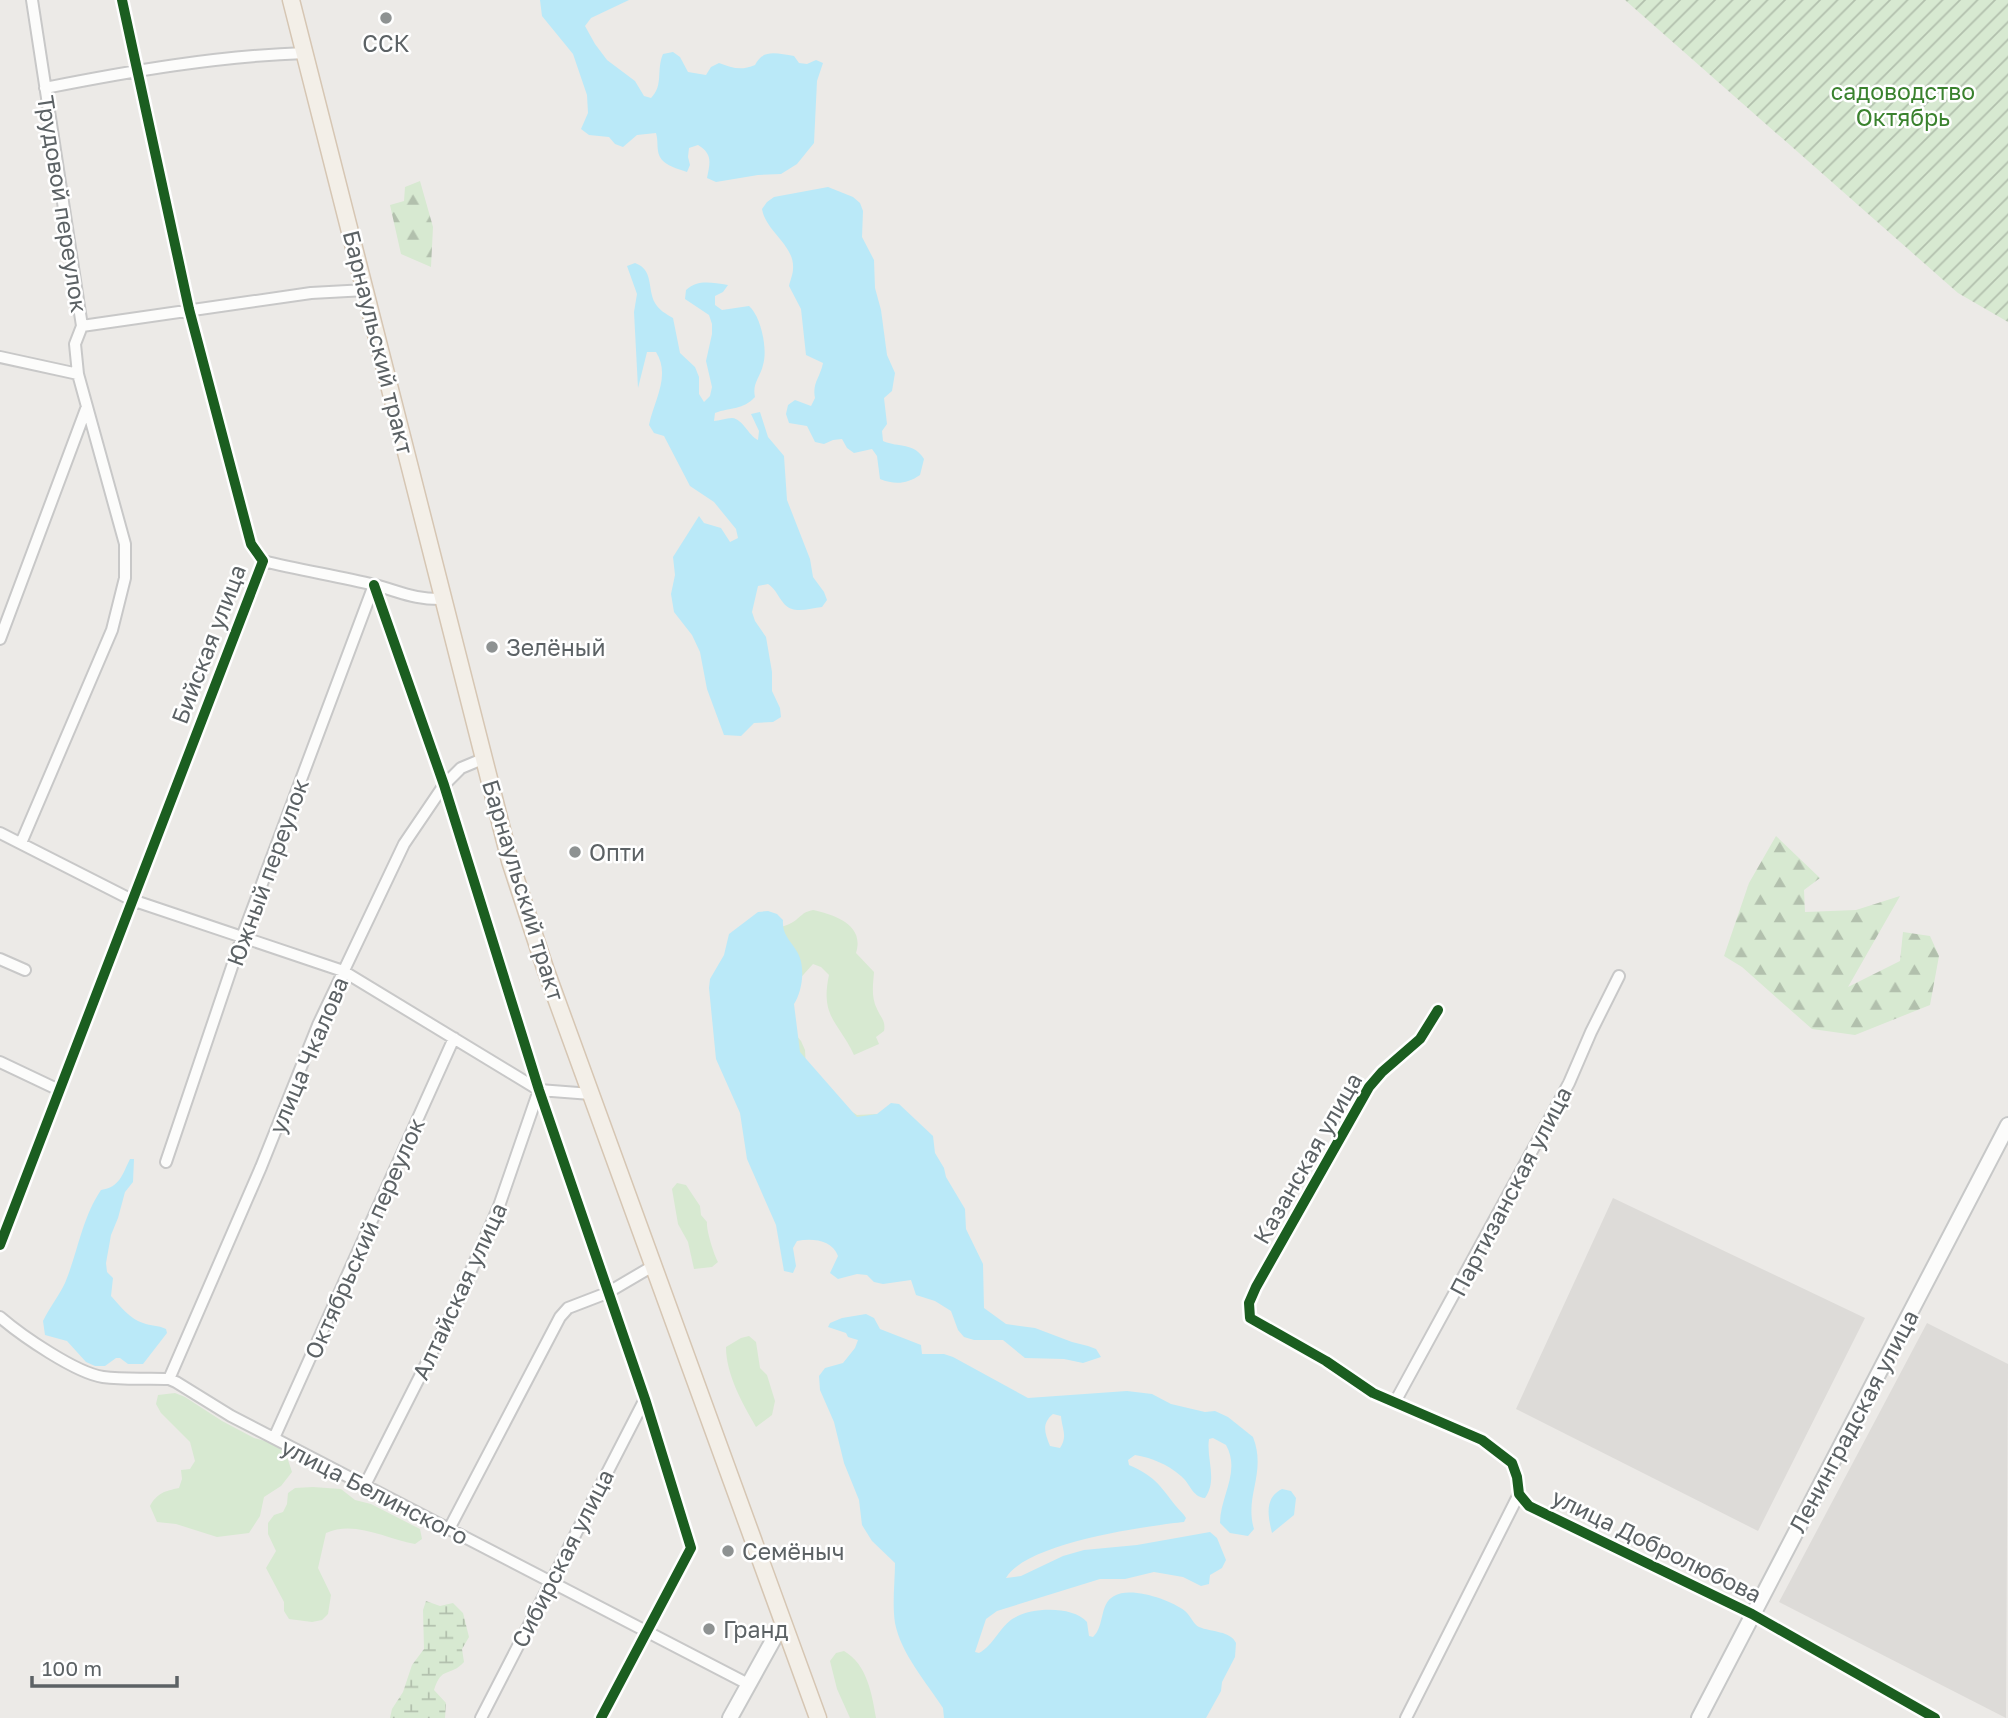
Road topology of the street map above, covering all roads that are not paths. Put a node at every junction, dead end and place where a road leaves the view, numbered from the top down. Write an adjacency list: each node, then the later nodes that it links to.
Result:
1 (32, 0): 6 (street, Трудовой переулок)
2 (122, 0): 5 (street, Бийская улица)
3 (291, 0): 4 (main road, Барнаульский тракт)
4 (305, 53): 5 (street); 7 (main road, Барнаульский тракт)
5 (137, 69): 6 (street); 8 (street, Бийская улица)
6 (45, 89): 9 (street, Трудовой переулок)
7 (366, 290): 8 (street); 15 (main road, Барнаульский тракт)
8 (189, 309): 9 (street); 13 (street, Бийская улица)
9 (82, 326): 11 (street, Трудовой переулок)
10 (0, 357): 11 (street)
11 (78, 374): 12 (street, Трудовой переулок)
12 (86, 409): 16 (street); 20 (street, Трудовой переулок)
13 (263, 561): 14 (street); 21 (street, Бийская улица)
14 (374, 585): 15 (street); 18 (street); 22 (street, Южный переулок)
15 (444, 599): 17 (main road, Барнаульский тракт)
16 (0, 639)
17 (485, 758): 18 (street, улица Чкалова); 32 (main road, Барнаульский тракт)
18 (444, 785): 25 (street, улица Чкалова); 31 (street)
19 (0, 833): 20 (street)
20 (21, 843): 21 (street)
21 (132, 900): 22 (street); 30 (street, Бийская улица)
22 (242, 937): 25 (street); 34 (street, Южный переулок)
23 (0, 959): 24 (street)
24 (25, 970)
25 (343, 971): 28 (street); 40 (street, улица Чкалова)
26 (1619, 976): 42 (street, Партизанская улица)
27 (1438, 1010): 38 (street, Казанская улица)
28 (454, 1038): 31 (street); 43 (street, Октябрьский переулок)
29 (0, 1062): 30 (street)
30 (59, 1090): 35 (street, Бийская улица)
31 (539, 1090): 32 (street); 37 (street); 44 (street, Алтайская улица)
32 (591, 1094): 36 (main road, Барнаульский тракт)
33 (2008, 1125): 48 (street, Ленинградская улица)
34 (166, 1161)
35 (0, 1245)
36 (653, 1266): 37 (street); 49 (main road, Барнаульский тракт)
37 (607, 1293): 41 (street); 46 (street)
38 (1249, 1303): 42 (street, улица Добролюбова)
39 (0, 1317): 40 (street, улица Белинского)
40 (169, 1379): 43 (street, улица Белинского)
41 (645, 1399): 47 (street, Сибирская улица); 50 (street)
42 (1395, 1402): 45 (street, улица Добролюбова)
43 (274, 1438): 44 (street, улица Белинского)
44 (365, 1485): 46 (street, улица Белинского)
45 (1519, 1494): 48 (street, улица Добролюбова); 56 (street)
46 (449, 1529): 47 (street, улица Белинского)
47 (550, 1581): 50 (street, улица Белинского); 52 (street, Сибирская улица)
48 (1752, 1614): 57 (street, Ленинградская улица); 58 (street, улица Добролюбова)
49 (782, 1624): 51 (street); 55 (main road, Барнаульский тракт)
50 (646, 1631): 51 (street, улица Белинского); 53 (street)
51 (748, 1684): 54 (street)
52 (481, 1718)
53 (601, 1718)
54 (730, 1718)
55 (818, 1718)
56 (1406, 1718)
57 (1699, 1718)
58 (1935, 1718)

